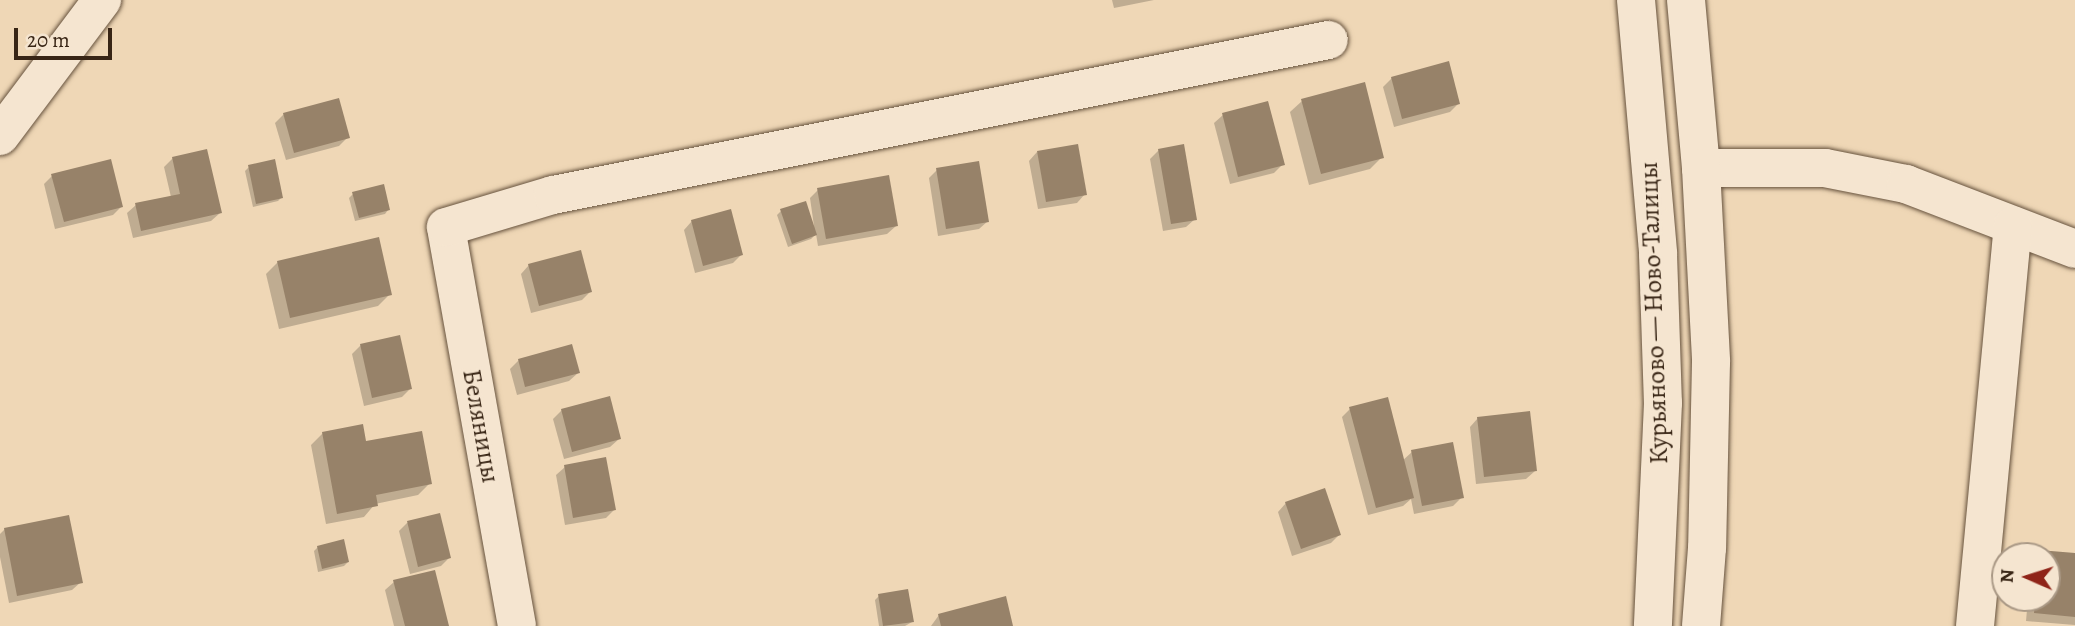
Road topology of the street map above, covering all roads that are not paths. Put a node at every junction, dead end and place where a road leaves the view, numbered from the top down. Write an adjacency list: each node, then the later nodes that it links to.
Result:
1 (102, 0): 5 (street)
2 (1636, 0): 10 (street, Курьяново — Ново-Талицы)
3 (1686, 0): 6 (street, Курьяново — Ново-Талицы)
4 (1329, 40): 9 (street, Беляницы)
5 (0, 136)
6 (1701, 168): 7 (street); 11 (street, Курьяново — Ново-Талицы)
7 (2013, 226): 8 (street); 12 (street)
8 (2075, 249)
9 (517, 626)
10 (1653, 626)
11 (1701, 626)
12 (1975, 626)

